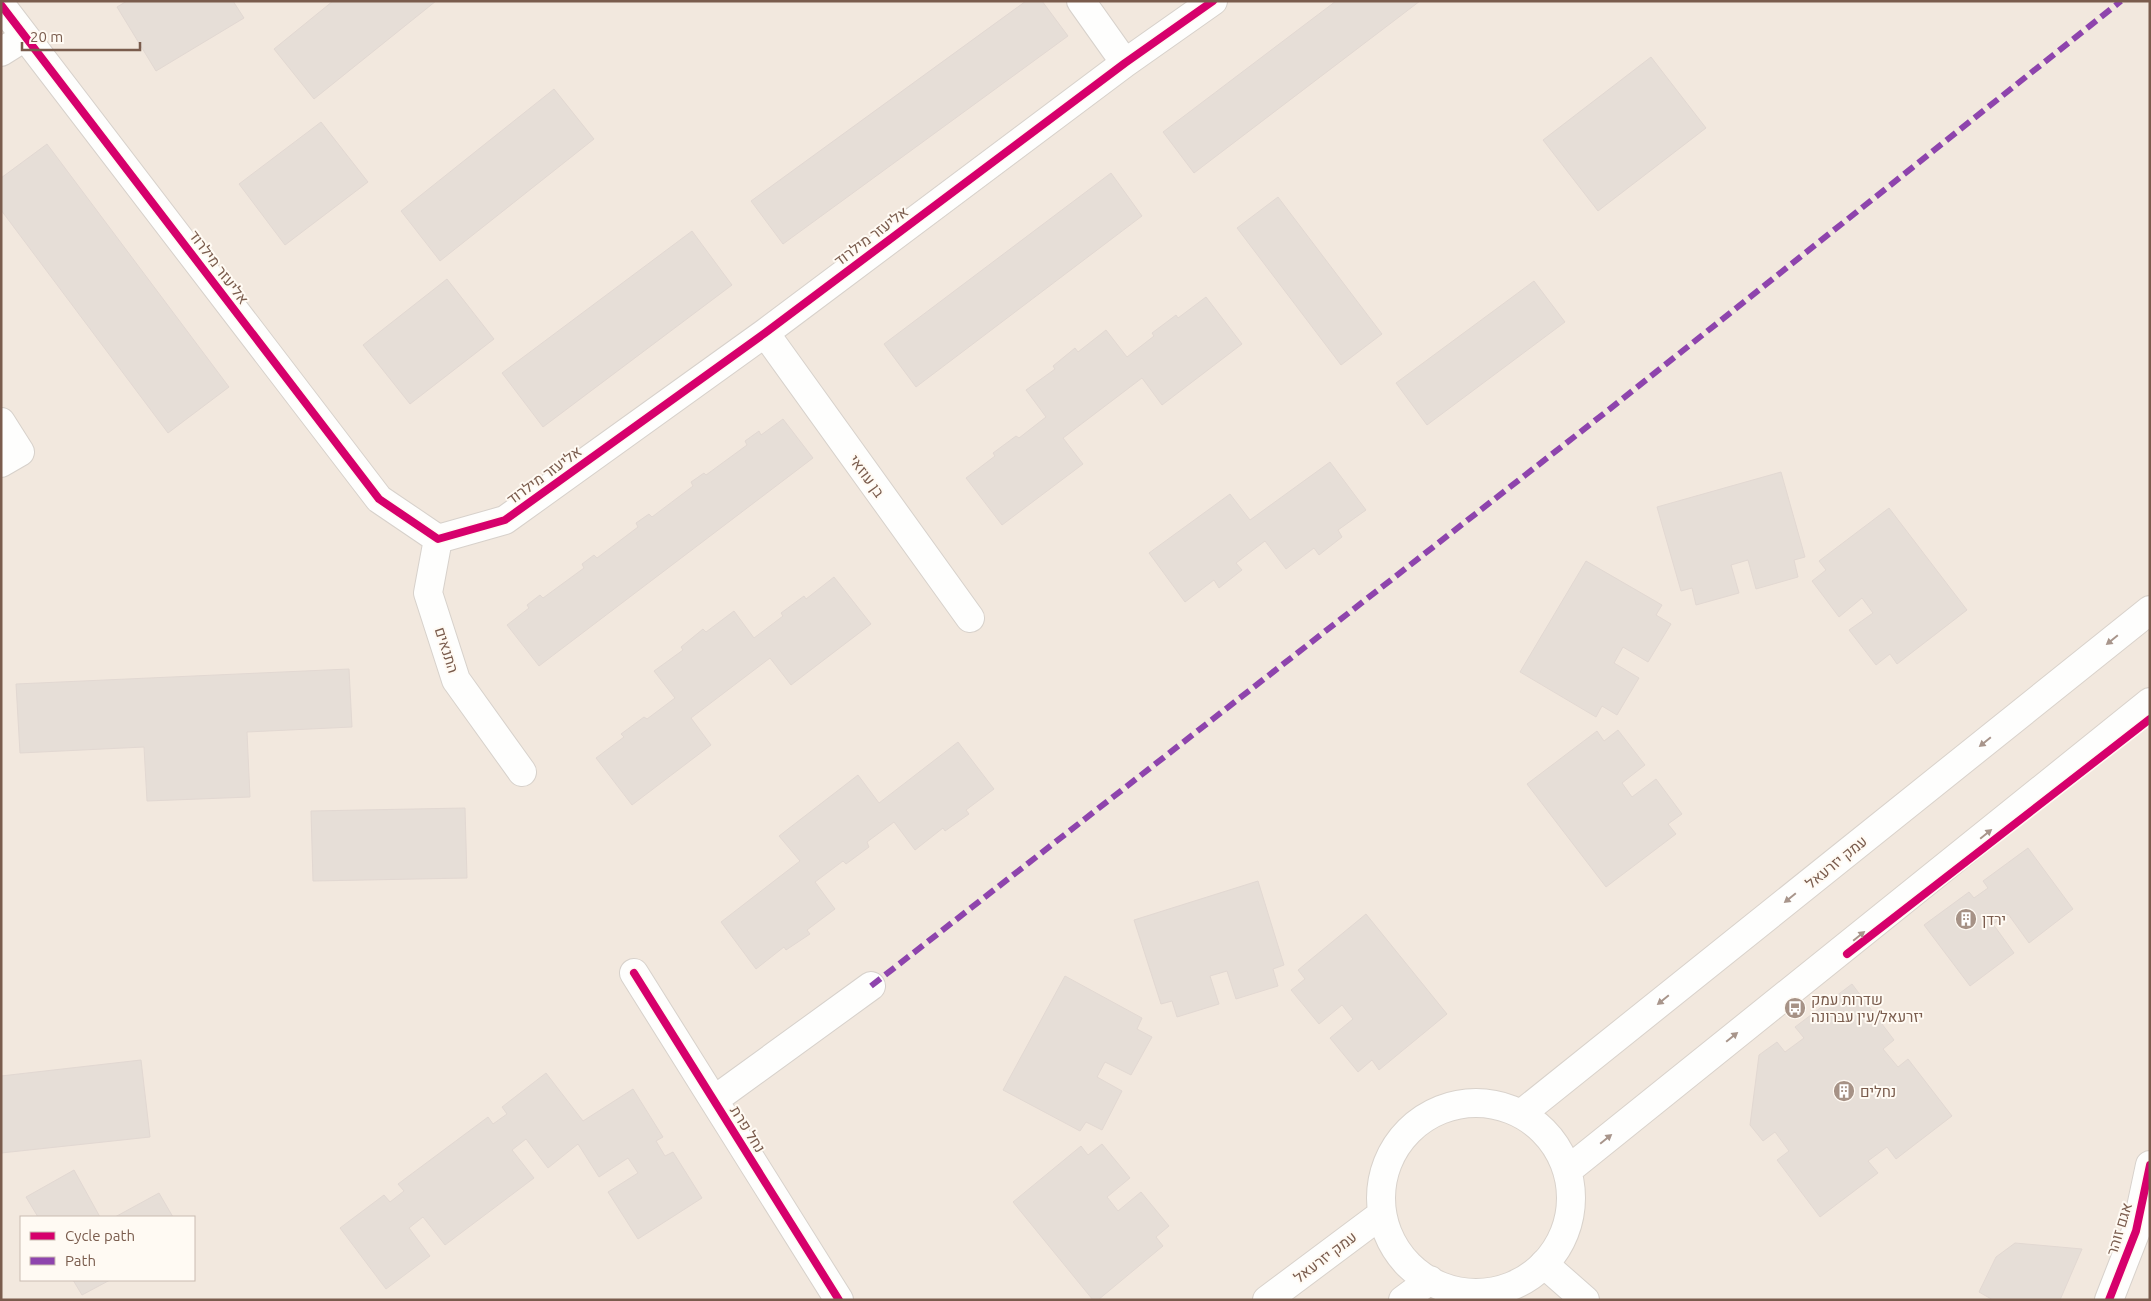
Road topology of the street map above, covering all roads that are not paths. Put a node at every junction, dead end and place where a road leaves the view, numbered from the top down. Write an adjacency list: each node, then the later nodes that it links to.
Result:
1 (1081, 1): 6 (street)
2 (1213, 1): 6 (street, אליעזר מילרוד)
3 (1, 6): 4 (street, אליעזר מילרוד)
4 (25, 37): 5 (street); 10 (street, אליעזר מילרוד)
5 (1, 52)
6 (1125, 63): 7 (street, אליעזר מילרוד)
7 (765, 333): 10 (street, אליעזר מילרוד); 12 (street, בן עוזאי)
8 (1, 422): 9 (street)
9 (1, 463)
10 (438, 539): 14 (street, התנאים)
11 (2150, 610): 18 (street, עמק יזרעאל, one-way to 18)
12 (970, 618)
13 (2150, 702): 20 (street, one-way to 13)
14 (522, 772)
15 (634, 973): 17 (street, נחל פרת)
16 (870, 986): 17 (street, נחל פרת)
17 (714, 1100): 24 (street, נחל פרת)
18 (1521, 1114): 20 (street); 21 (street)
19 (2150, 1165): 28 (street, אגם זוהר)
20 (1568, 1170): 22 (street)
21 (1382, 1214): 23 (street); 25 (street, עמק יזרעאל)
22 (1544, 1264): 23 (street); 27 (street)
23 (1430, 1280): 26 (street)
24 (839, 1300)
25 (1267, 1300)
26 (1402, 1300)
27 (1585, 1300)
28 (2110, 1300)

